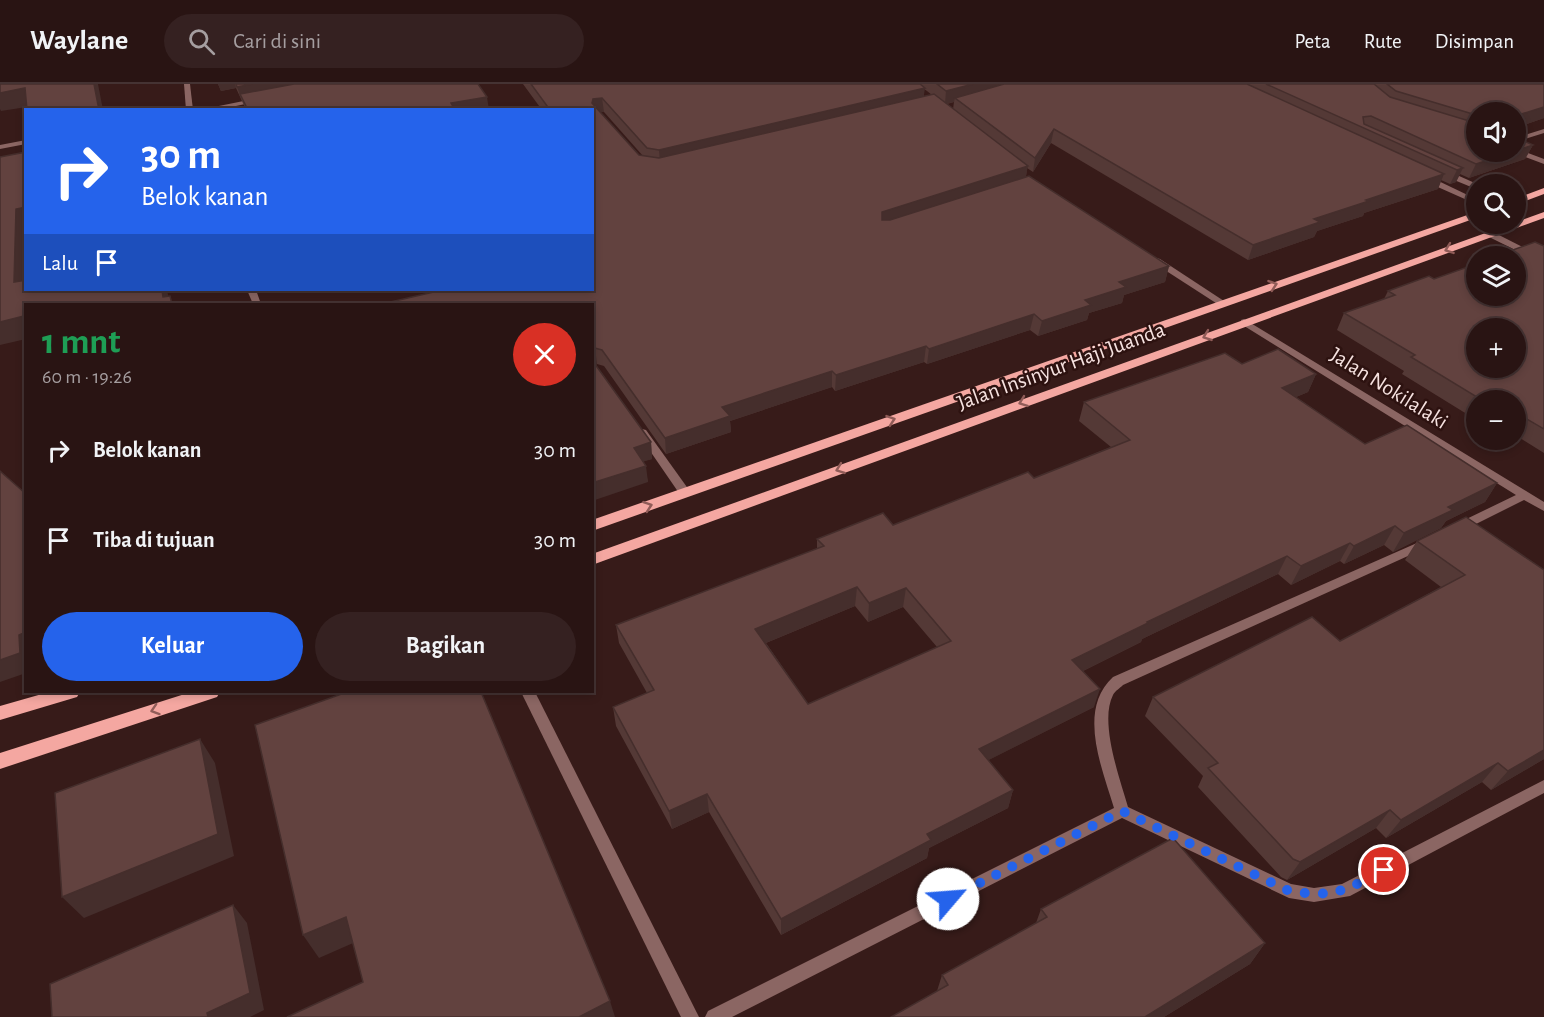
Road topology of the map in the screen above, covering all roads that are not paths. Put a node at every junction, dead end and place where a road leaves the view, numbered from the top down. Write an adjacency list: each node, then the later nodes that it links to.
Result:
1 (187, 84): 3 (street)
2 (272, 98): 4 (street)
3 (190, 108)
4 (214, 108)
5 (1544, 131): 6 (street)
6 (1526, 137)
7 (24, 142): 8 (street)
8 (0, 147)
9 (1526, 155): 10 (street)
10 (1544, 162)
11 (1435, 168): 13 (street)
12 (1413, 172): 15 (street)
13 (1466, 182)
14 (1544, 191): 16 (main road)
15 (1466, 197)
16 (1526, 198)
17 (1544, 215): 19 (main road, Jalan Insinyur Haji Juanda)
18 (1466, 218): 23 (main road, Jalan Insinyur Haji Juanda, one-way to 18)
19 (1526, 221)
20 (1490, 234): 22 (street); 24 (main road, Jalan Insinyur Haji Juanda, one-way to 24)
21 (1153, 258): 23 (street)
22 (1544, 261)
23 (1222, 303): 26 (main road, Jalan Insinyur Haji Juanda, one-way to 23)
24 (1244, 322): 27 (street, Jalan Nokilalaki); 30 (main road, Jalan Insinyur Haji Juanda, one-way to 30)
25 (638, 426): 26 (street)
26 (685, 493): 29 (main road, Jalan Insinyur Haji Juanda, one-way to 26)
27 (1526, 495): 28 (street, Jalan Nokilalaki); 37 (street)
28 (1544, 507)
29 (594, 525)
30 (594, 559)
31 (68, 693): 34 (main road)
32 (208, 693): 35 (main road, one-way to 35)
33 (528, 693): 38 (street)
34 (0, 713)
35 (0, 761)
36 (1544, 786): 37 (street)
37 (1122, 811): 39 (street)
38 (690, 1017)
39 (714, 1017)

